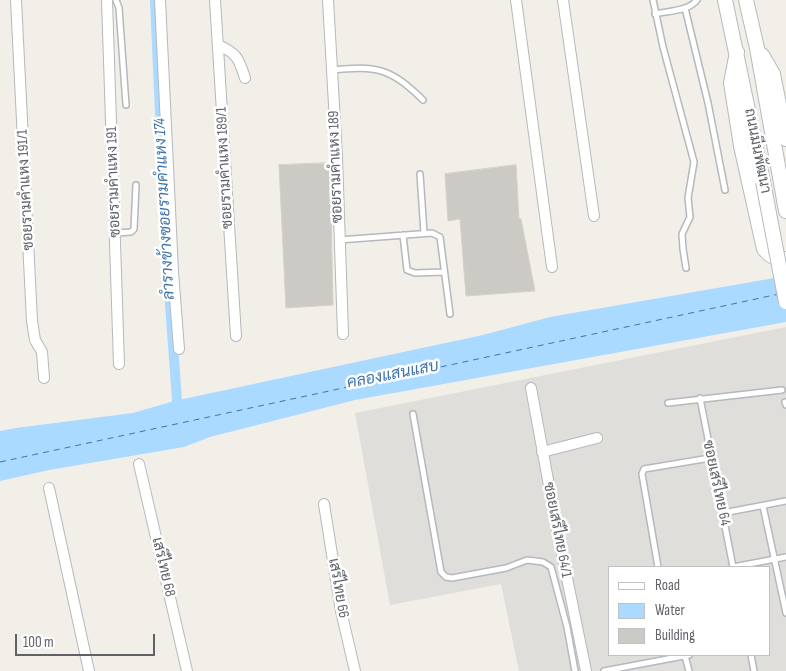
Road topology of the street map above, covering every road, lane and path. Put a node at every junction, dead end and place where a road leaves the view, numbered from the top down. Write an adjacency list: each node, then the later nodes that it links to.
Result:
1 (16, 0): 42 (street, ซอยรามคำแหง 191/1)
2 (107, 0): 28 (street, ซอยรามคำแหง 191)
3 (116, 0): 21 (lane)
4 (160, 0): 40 (street)
5 (215, 0): 15 (street, ซอยรามคำแหง 189/1)
6 (328, 0): 18 (street, ซอยรามคำแหง 189)
7 (516, 0): 33 (street)
8 (563, 0): 27 (street)
9 (653, 0): 14 (lane)
10 (697, 0): 13 (lane)
11 (725, 0): 17 (street, ถนนมีนพัฒนา)
12 (746, 0): 16 (street, ถนนมีนพัฒนา)
13 (684, 8): 14 (lane); 25 (lane)
14 (655, 14): 34 (lane)
15 (218, 45): 19 (street); 39 (street, ซอยรามคำแหง 189/1)
16 (757, 48): 22 (street); 26 (street, ถนนมีนพัฒนา)
17 (737, 52): 32 (street); 36 (street, ถนนมีนพัฒนา, bridge)
18 (331, 70): 20 (lane); 31 (street, ซอยรามคำแหง 189)
19 (245, 78)
20 (423, 100)
21 (126, 105)
22 (786, 139)
23 (420, 174): 29 (lane)
24 (136, 185): 28 (lane)
25 (725, 190)
26 (786, 211)
27 (594, 216)
28 (116, 233): 41 (street, ซอยรามคำแหง 191)
29 (424, 233): 30 (lane); 35 (lane)
30 (402, 235): 31 (lane); 35 (lane)
31 (338, 240): 38 (street, ซอยรามคำแหง 189)
32 (786, 259)
33 (552, 267)
34 (686, 268)
35 (444, 272): 37 (lane)
36 (786, 302)
37 (450, 314)
38 (343, 334)
39 (236, 336)
40 (179, 349)
41 (120, 364)
42 (44, 378)
43 (531, 388): 49 (street, ซอยเสรีไทย 64/1)
44 (782, 390): 45 (lane)
45 (700, 398): 46 (lane); 50 (lane, ซอยเสรีไทย 64)
46 (668, 402)
47 (413, 414): 69 (lane)
48 (597, 438): 49 (street)
49 (542, 452): 70 (street, ซอยเสรีไทย 64/1)
50 (710, 458): 56 (lane, ซอยเสรีไทย 64); 59 (lane)
51 (139, 464): 67 (street, เสรีไทย 68)
52 (49, 488): 66 (street)
53 (786, 501): 55 (lane)
54 (324, 504): 68 (street, เสรีไทย 66)
55 (763, 506): 56 (lane); 58 (lane)
56 (723, 513): 60 (lane, ซอยเสรีไทย 64)
57 (786, 557): 58 (lane)
58 (774, 559): 61 (lane); 62 (lane)
59 (658, 566)
60 (733, 566)
61 (738, 566)
62 (786, 613)
63 (682, 656): 71 (lane)
64 (687, 656): 72 (lane)
65 (751, 656): 73 (lane)
66 (89, 671)
67 (187, 671)
68 (355, 671)
69 (575, 671)
70 (586, 671)
71 (604, 671)
72 (689, 671)
73 (754, 671)

